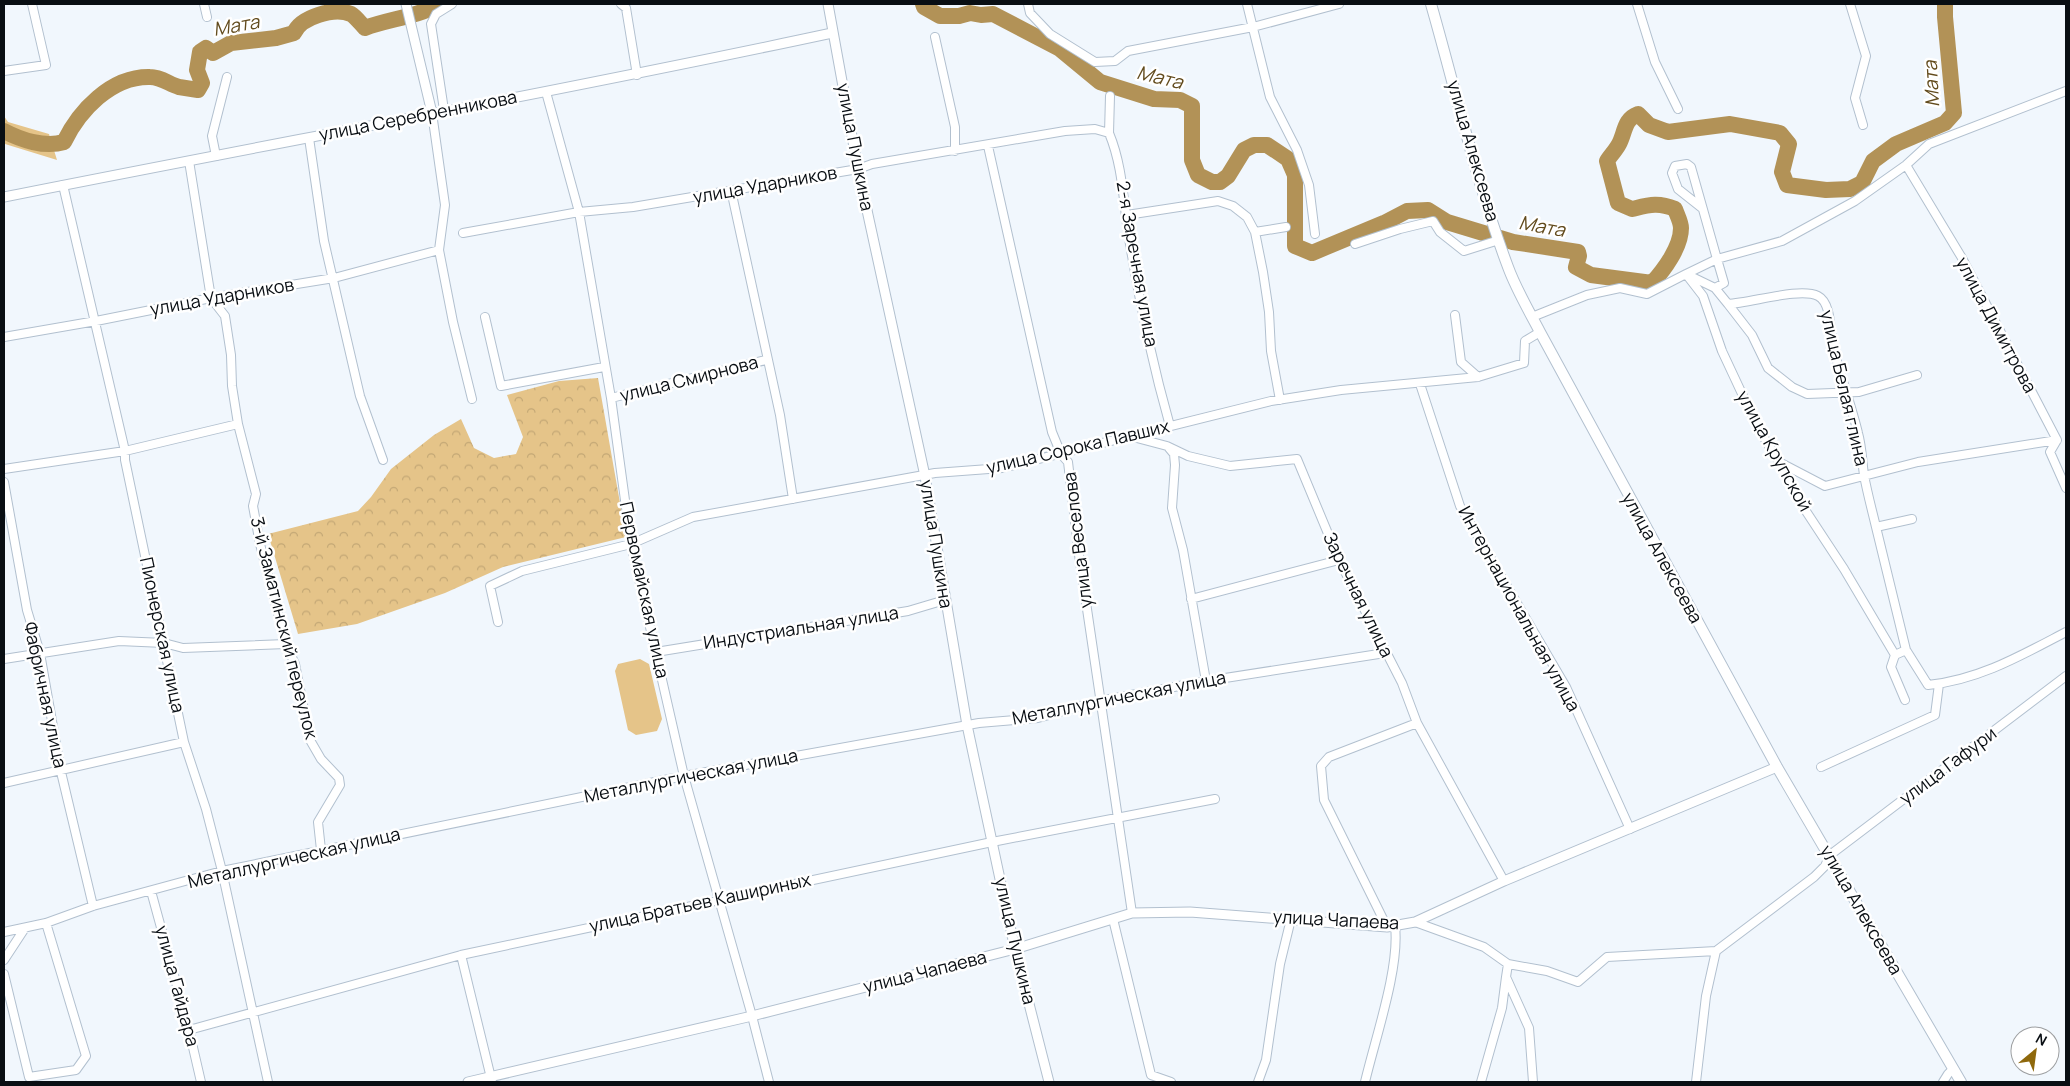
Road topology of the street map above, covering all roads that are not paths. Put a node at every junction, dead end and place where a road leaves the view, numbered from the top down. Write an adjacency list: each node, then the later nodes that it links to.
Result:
1 (32, 4): 17 (street)
2 (204, 4): 13 (street)
3 (406, 4): 25 (street)
4 (452, 4): 24 (street)
5 (621, 4): 18 (street)
6 (828, 4): 15 (street, улица Пушкина)
7 (1028, 4): 14 (street)
8 (1247, 4): 14 (street)
9 (1338, 4): 14 (street)
10 (1431, 4): 46 (main road, улица Алексеева)
11 (1637, 4): 23 (street)
12 (1850, 4): 26 (street)
13 (207, 17)
14 (1252, 26): 44 (street)
15 (832, 33): 18 (street, улица Серебренникова); 34 (street, улица Пушкина)
16 (935, 37): 30 (street)
17 (4, 71)
18 (637, 75): 21 (street, улица Серебренникова)
19 (227, 77): 31 (street)
20 (2066, 91): 33 (street)
21 (546, 92): 24 (street, улица Серебренникова); 39 (street, Первомайская улица)
22 (1110, 96): 27 (street, 2-я Заречная улица)
23 (1678, 109)
24 (444, 110): 25 (street, улица Серебренникова)
25 (432, 113): 28 (street, улица Серебренникова); 47 (street)
26 (1863, 125)
27 (1109, 133): 29 (street, улица Ударников); 40 (street, 2-я Заречная улица)
28 (308, 138): 31 (street, улица Серебренникова); 50 (street)
29 (988, 146): 30 (street, улица Ударников); 75 (street, улица Веселова)
30 (955, 151): 34 (street, улица Ударников)
31 (216, 156): 32 (street, улица Серебренникова)
32 (188, 161): 35 (street, улица Серебренникова); 52 (street, 3-й Заматинский переулок)
33 (1906, 165): 48 (street); 72 (street, улица Димитрова)
34 (858, 169): 36 (street, улица Ударников); 79 (street, улица Пушкина)
35 (63, 185): 37 (street, улица Серебренникова); 57 (street, Пионерская улица)
36 (731, 190): 39 (street, улица Ударников); 60 (street, улица Смирнова)
37 (4, 197)
38 (1702, 208): 38 (street); 48 (street)
39 (579, 212): 43 (street, улица Ударников); 61 (street, Первомайская улица)
40 (1127, 216): 42 (street); 70 (street, 2-я Заречная улица)
41 (1286, 227): 42 (street)
42 (1254, 232): 68 (street)
43 (463, 233)
44 (1315, 234)
45 (1355, 244): 46 (street)
46 (1500, 244): 56 (main road, улица Алексеева)
47 (440, 250): 50 (street, улица Ударников); 67 (street)
48 (1717, 259): 49 (street); 51 (street)
49 (1686, 274): 51 (street); 56 (street); 77 (street, улица Крупской)
50 (334, 278): 52 (street, улица Ударников); 76 (street)
51 (1715, 288): 53 (street)
52 (211, 298): 57 (street, улица Ударников); 69 (street, 3-й Заматинский переулок)
53 (1728, 304): 65 (street); 65 (street, улица Белая глина)
54 (1455, 314): 63 (street)
55 (485, 317): 61 (street)
56 (1532, 317): 58 (main road, улица Алексеева)
57 (96, 321): 59 (street, улица Ударников); 74 (street, Пионерская улица)
58 (1540, 332): 63 (street, улица Сорока Павших); 108 (main road, улица Алексеева)
59 (4, 336)
60 (766, 360): 66 (street, улица Смирнова); 83 (street, улица Смирнова)
61 (604, 367): 66 (street, Первомайская улица)
62 (1917, 374): 65 (street)
63 (1478, 377): 64 (street, улица Сорока Павших)
64 (1420, 384): 68 (street, улица Сорока Павших); 115 (street, Интернациональная улица)
65 (1847, 393): 80 (street, улица Белая глина)
66 (611, 398): 86 (street, Первомайская улица)
67 (472, 399)
68 (1280, 400): 70 (street, улица Сорока Павших)
69 (238, 424): 74 (street); 93 (street, 3-й Заматинский переулок)
70 (1170, 426): 71 (street, улица Сорока Павших)
71 (1130, 436): 73 (street, Заречная улица); 75 (street, улица Сорока Павших)
72 (2057, 440): 80 (street); 82 (street)
73 (1167, 446): 87 (street, Заречная улица); 88 (street)
74 (125, 451): 78 (street); 92 (street, Пионерская улица)
75 (1061, 454): 79 (street, улица Сорока Павших); 104 (street, улица Веселова)
76 (383, 460)
77 (1779, 462): 80 (street); 98 (street, улица Крупской)
78 (4, 469)
79 (925, 476): 83 (street, улица Сорока Павших); 89 (street, улица Пушкина)
80 (1864, 476): 85 (street, улица Белая глина)
81 (4, 482): 97 (street, Фабричная улица)
82 (2066, 488)
83 (793, 499): 86 (street, улица Сорока Павших)
84 (1912, 520): 85 (street)
85 (1876, 527): 94 (street, улица Белая глина)
86 (631, 544): 90 (street, улица Сорока Павших); 95 (street, Первомайская улица)
87 (1339, 560): 88 (street); 96 (street, Заречная улица)
88 (1191, 599): 101 (street)
89 (945, 600): 95 (street, Индустриальная улица); 106 (street, улица Пушкина)
90 (498, 622)
91 (2066, 632): 102 (street)
92 (164, 643): 93 (street); 97 (street); 107 (street, Пионерская улица)
93 (286, 644): 117 (street, 3-й Заматинский переулок)
94 (1906, 650): 98 (street); 102 (street, улица Белая глина)
95 (656, 652): 111 (street, Первомайская улица)
96 (1385, 653): 101 (street, Металлургическая улица); 105 (street, Заречная улица)
97 (40, 654): 99 (street); 110 (street, Фабричная улица)
98 (1896, 655): 103 (street)
99 (4, 659)
100 (2066, 676): 118 (street, улица Гафури)
101 (1206, 680): 104 (street, Металлургическая улица)
102 (1940, 684): 109 (street)
103 (1906, 700)
104 (1099, 702): 106 (street, Металлургическая улица); 114 (street, улица Веселова)
105 (1417, 723): 120 (street, Заречная улица); 129 (street)
106 (967, 725): 111 (street, Металлургическая улица); 116 (street, улица Пушкина)
107 (184, 742): 110 (street); 119 (street, Пионерская улица)
108 (1776, 767): 115 (street, улица Чапаева); 118 (main road, улица Алексеева)
109 (1820, 767)
110 (61, 772): 112 (street); 123 (street, Фабричная улица)
111 (684, 776): 117 (street, Металлургическая улица); 122 (street, Первомайская улица)
112 (4, 783)
113 (1216, 799): 114 (street, улица Братьев Кашириных)
114 (1116, 817): 116 (street, улица Братьев Кашириных); 124 (street, улица Веселова)
115 (1630, 829): 120 (street, улица Чапаева)
116 (992, 842): 122 (street, улица Братьев Кашириных); 132 (street, улица Пушкина)
117 (321, 850): 119 (street, Металлургическая улица)
118 (1830, 855): 133 (street, улица Гафури); 142 (main road, улица Алексеева)
119 (222, 871): 121 (street, Металлургическая улица); 139 (street, Пионерская улица)
120 (1504, 881): 127 (street, улица Чапаева)
121 (151, 891): 123 (street, Металлургическая улица); 141 (street, улица Гайдара)
122 (719, 898): 134 (street, улица Братьев Кашириных); 140 (street, Первомайская улица)
123 (93, 906): 128 (street, Металлургическая улица)
124 (1132, 913): 125 (street, улица Чапаева); 126 (street, улица Чапаева)
125 (1113, 919): 132 (street, улица Чапаева); 149 (street)
126 (1292, 919): 129 (street, улица Чапаева); 150 (street)
127 (1415, 922): 129 (street, улица Чапаева); 136 (street, улица Чапаева)
128 (46, 923): 130 (street, Металлургическая улица); 137 (street)
129 (1391, 926): 151 (street)
130 (25, 928): 131 (street, Металлургическая улица); 135 (street)
131 (4, 932)
132 (1015, 949): 140 (street, улица Чапаева); 148 (street, улица Пушкина)
133 (1716, 951): 136 (street, улица Чапаева); 154 (street)
134 (461, 955): 139 (street, улица Братьев Кашириных); 143 (street)
135 (4, 960)
136 (1508, 964): 138 (street)
137 (4, 974)
138 (1506, 977): 152 (street); 153 (street)
139 (254, 1011): 141 (street, улица Братьев Кашириных); 145 (street, Пионерская улица)
140 (752, 1016): 143 (street, улица Чапаева); 147 (street, Первомайская улица)
141 (189, 1030): 144 (street, улица Гайдара)
142 (1953, 1069): 155 (street); 156 (main road, улица Алексеева)
143 (491, 1080): 146 (street, улица Чапаева)
144 (201, 1082)
145 (268, 1082)
146 (468, 1082)
147 (769, 1082)
148 (1049, 1082)
149 (1171, 1082)
150 (1258, 1082)
151 (1365, 1082)
152 (1481, 1082)
153 (1533, 1082)
154 (1696, 1082)
155 (1943, 1082)
156 (1961, 1082)

